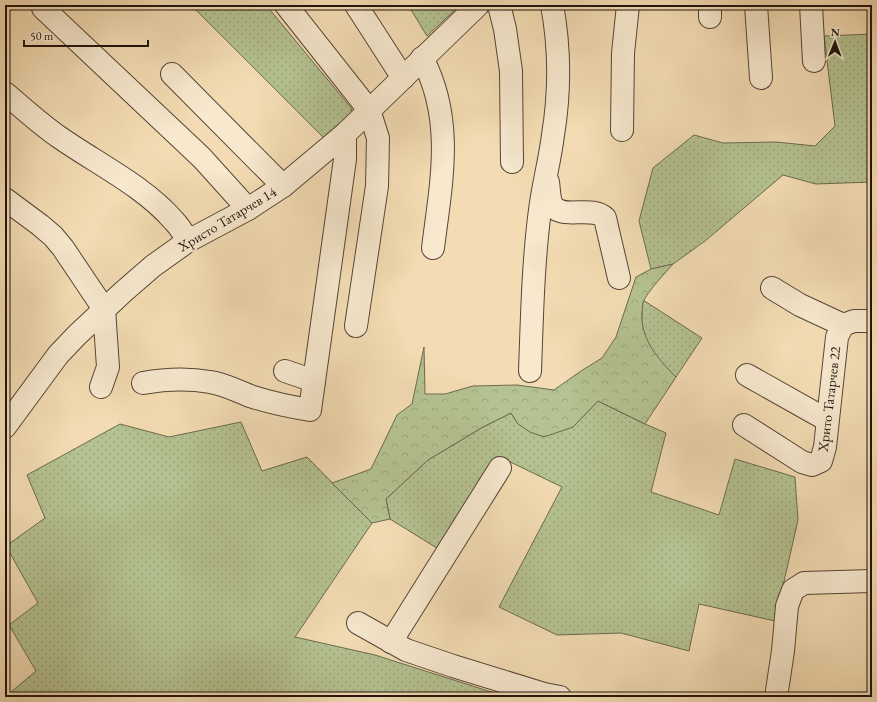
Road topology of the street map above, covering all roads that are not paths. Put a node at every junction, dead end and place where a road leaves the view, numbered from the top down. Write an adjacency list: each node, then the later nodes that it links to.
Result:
1 (286, 5): 16 (street)
2 (356, 5): 13 (street)
3 (478, 5): 10 (street, Христо Татарчев 14)
4 (499, 5): 19 (street)
5 (552, 5): 20 (street)
6 (628, 5): 17 (street)
7 (756, 5): 14 (street)
8 (810, 5): 11 (street)
9 (43, 8): 23 (street)
10 (422, 58): 13 (street, Христо Татарчев 14); 25 (street)
11 (814, 62)
12 (172, 74): 21 (street)
13 (403, 78): 16 (street, Христо Татарчев 14)
14 (761, 78)
15 (5, 93): 24 (street)
16 (369, 110): 18 (street, Христо Татарчев 14); 31 (street)
17 (622, 130)
18 (346, 134): 21 (street, Христо Татарчев 14); 35 (street)
19 (512, 162)
20 (549, 162): 26 (street); 33 (street)
21 (283, 186): 23 (street, Христо Татарчев 14)
22 (5, 199): 28 (street)
23 (248, 209): 24 (street, Христо Татарчев 14)
24 (188, 241): 28 (street, Христо Татарчев 14)
25 (433, 248)
26 (619, 278)
27 (772, 288): 30 (street)
28 (104, 309): 37 (street); 40 (street, Христо Татарчев 14)
29 (872, 321): 30 (street)
30 (843, 325): 38 (street, Хрито Татарчев 22)
31 (356, 326)
32 (285, 371): 35 (street)
33 (530, 371)
34 (747, 375): 38 (street)
35 (314, 381): 36 (street)
36 (143, 383)
37 (101, 388)
38 (827, 420): 39 (street, Хрито Татарчев 22)
39 (744, 424)
40 (5, 427)
41 (500, 468): 44 (street)
42 (872, 581): 46 (street)
43 (358, 623): 44 (street)
44 (391, 642): 45 (street)
45 (560, 697)
46 (776, 697)

